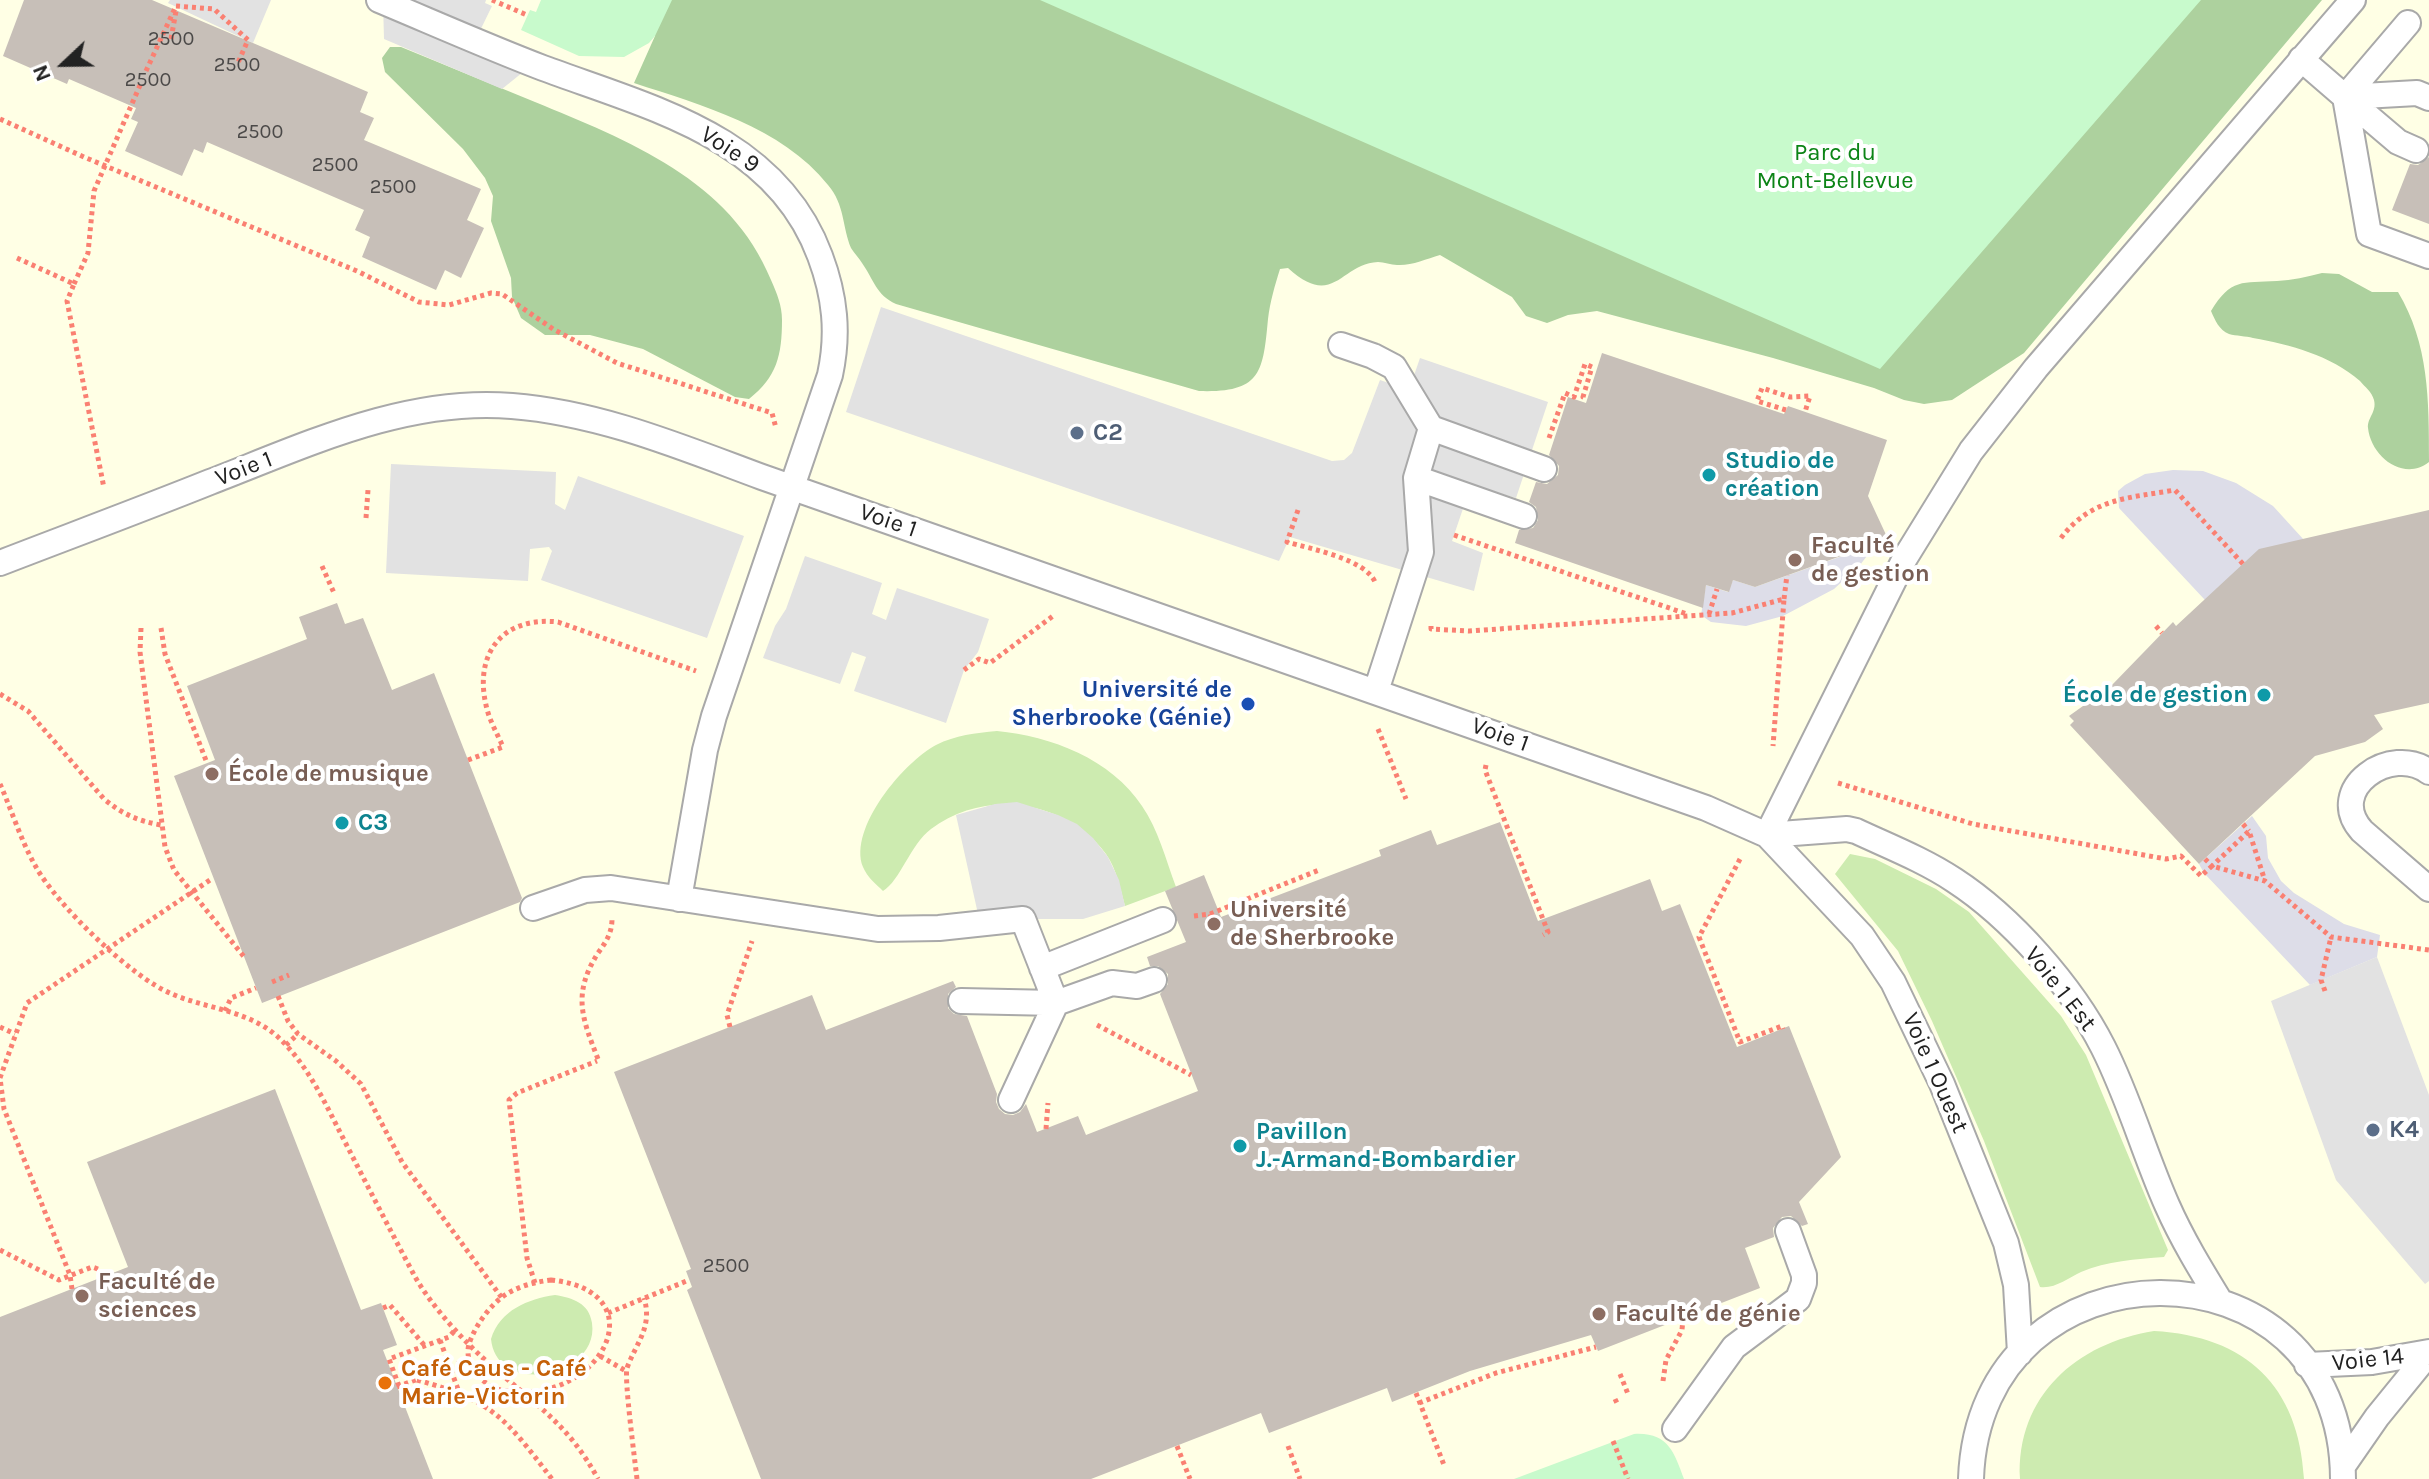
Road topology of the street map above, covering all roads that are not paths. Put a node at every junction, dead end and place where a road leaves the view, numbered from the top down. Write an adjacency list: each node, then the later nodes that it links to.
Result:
1 (379, 0): 13 (lane, Voie 9)
2 (2353, 0): 4 (lane)
3 (2408, 23): 5 (lane)
4 (2301, 59): 5 (lane); 18 (lane)
5 (2345, 97): 6 (lane); 7 (lane); 8 (lane)
6 (2429, 98)
7 (2416, 150)
8 (2429, 256)
9 (1341, 345): 10 (lane)
10 (1431, 428): 11 (lane); 12 (lane)
11 (1544, 469)
12 (1416, 478): 14 (lane); 16 (lane)
13 (792, 488): 15 (lane, Voie 1); 16 (lane, Voie 1); 20 (lane, Voie 9)
14 (1524, 516)
15 (0, 563)
16 (1376, 691): 18 (lane, Voie 1)
17 (2429, 772): 19 (lane)
18 (1767, 835): 29 (lane, Voie 1 Est); 31 (lane, Voie 1 Ouest)
19 (2429, 889)
20 (679, 899): 21 (lane); 23 (lane)
21 (533, 908)
22 (1163, 920): 23 (lane)
23 (1042, 968): 26 (lane)
24 (1154, 980): 26 (lane)
25 (961, 1001): 26 (lane)
26 (1056, 1003): 27 (lane)
27 (1011, 1100)
28 (1788, 1231): 33 (lane)
29 (2220, 1301): 31 (lane); 32 (lane)
30 (2429, 1352): 32 (lane, Voie 14); 34 (lane, Voie 14)
31 (2020, 1353): 35 (lane)
32 (2307, 1365): 34 (lane)
33 (1675, 1429)
34 (2343, 1472)
35 (1970, 1479)

